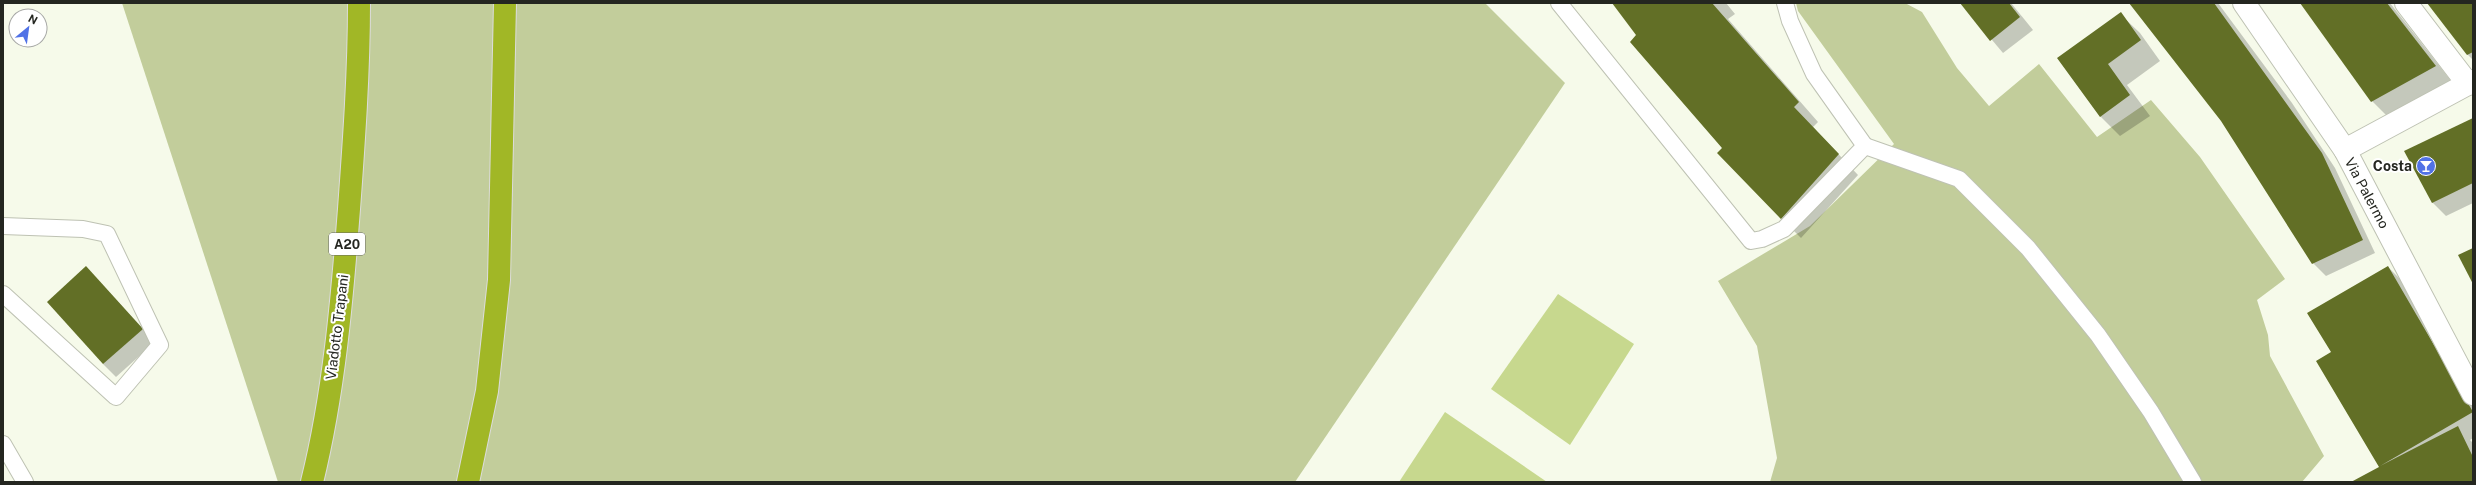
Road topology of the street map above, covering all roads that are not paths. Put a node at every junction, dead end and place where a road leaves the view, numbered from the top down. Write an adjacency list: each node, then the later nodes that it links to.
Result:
1 (358, 3): 15 (highway, Viadotto Trapani / A20)
2 (1559, 3): 8 (lane)
3 (1785, 3): 8 (lane)
4 (2244, 3): 9 (street, Via Palermo)
5 (2406, 3): 7 (street)
6 (505, 4): 16 (highway)
7 (2471, 82): 9 (street)
8 (1865, 146): 17 (lane)
9 (2345, 150): 12 (street, Via Palermo)
10 (3, 226): 11 (lane)
11 (3, 294)
12 (2473, 394)
13 (3, 444): 14 (lane)
14 (24, 482)
15 (312, 482)
16 (468, 482)
17 (2193, 482)

